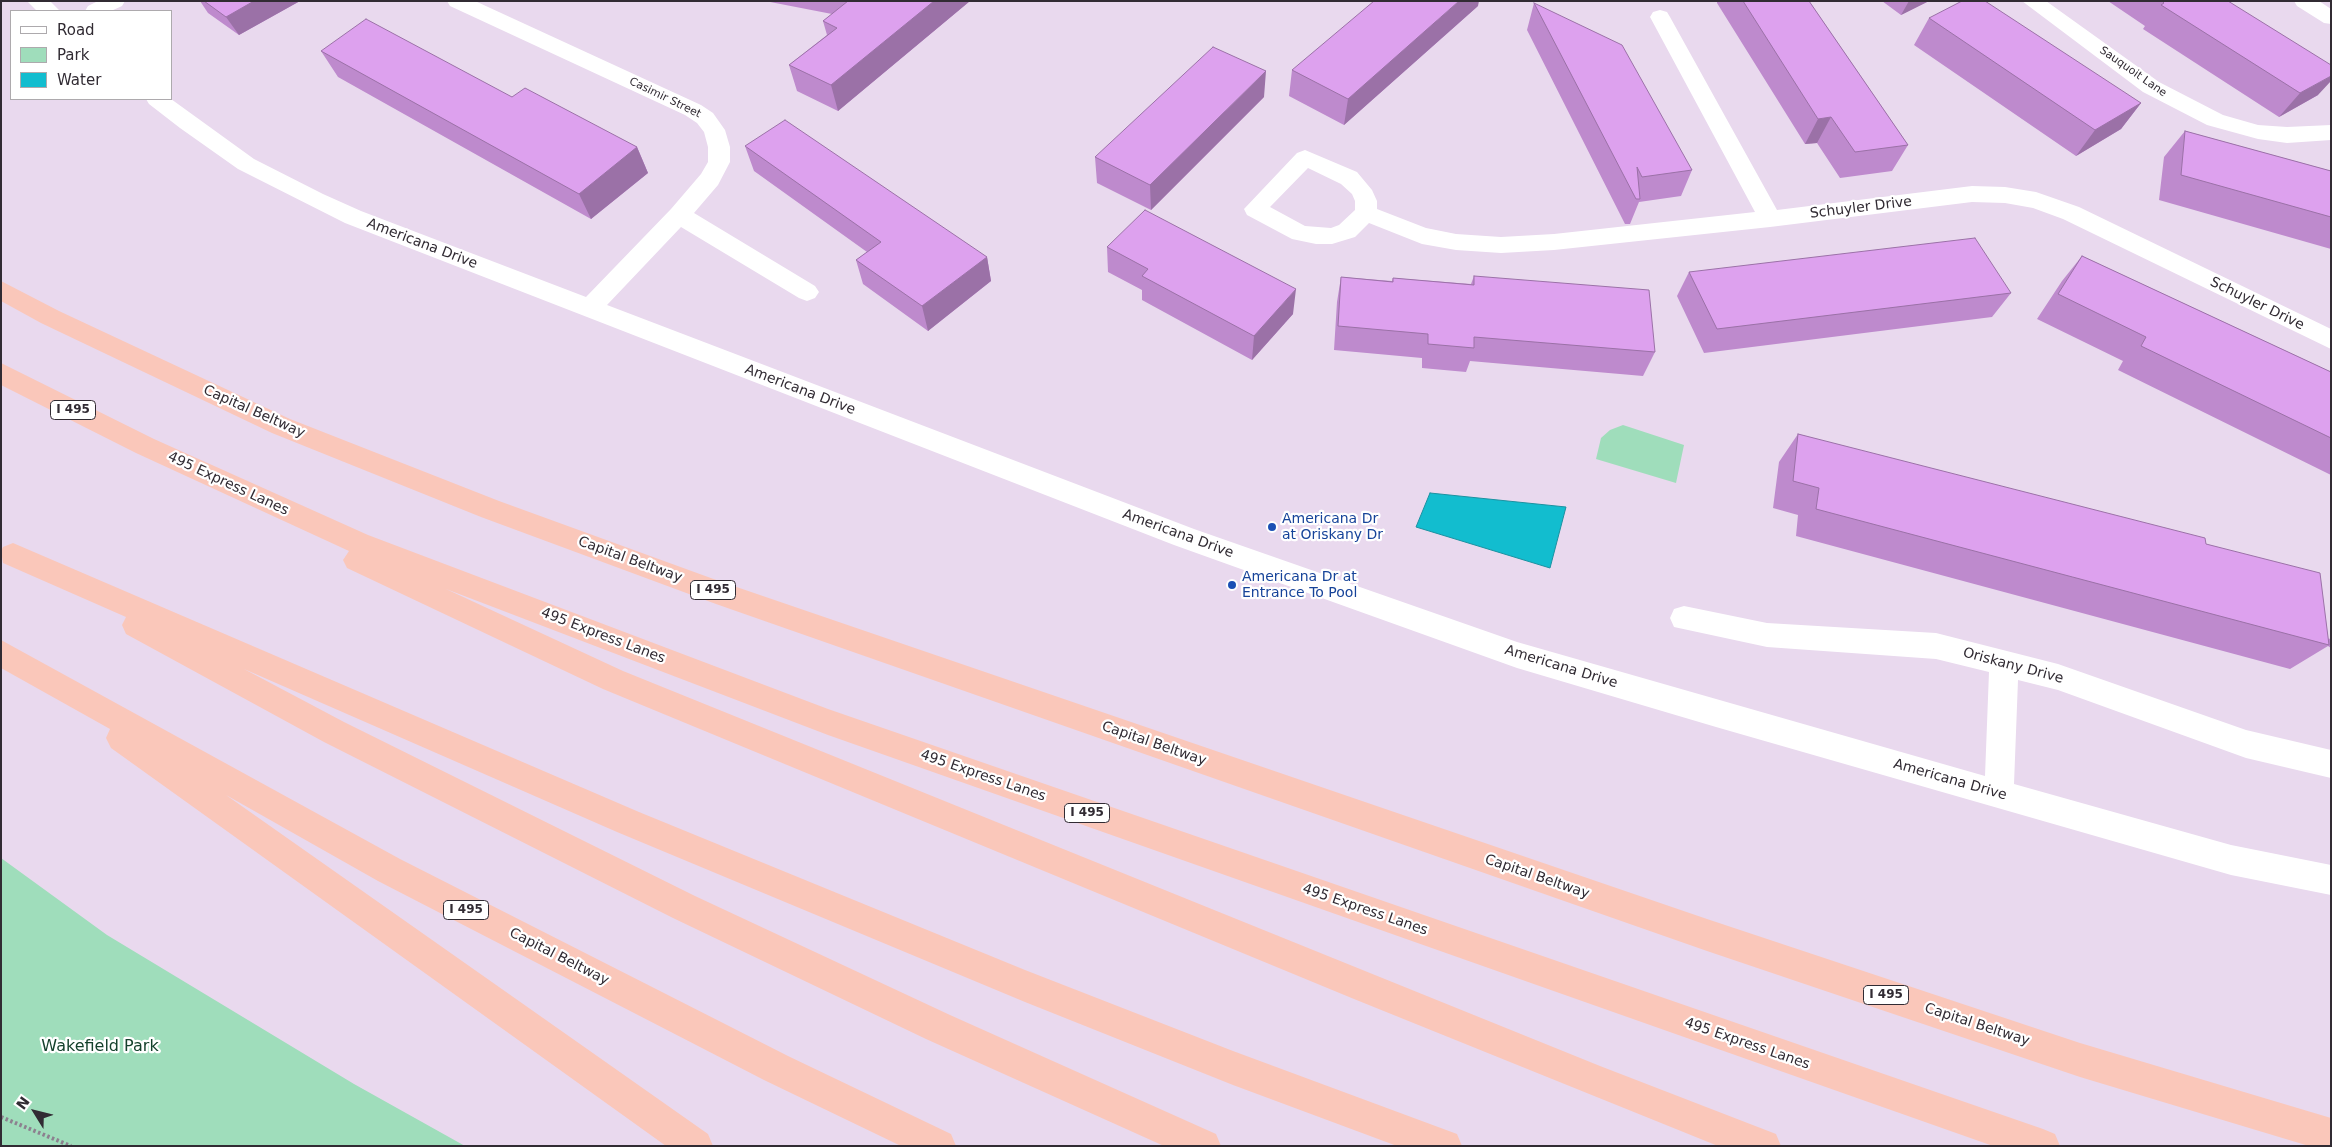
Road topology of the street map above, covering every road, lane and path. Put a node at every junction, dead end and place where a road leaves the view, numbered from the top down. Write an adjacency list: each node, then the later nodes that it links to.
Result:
1 (37, 1): 6 (street)
2 (115, 1): 7 (street)
3 (457, 1): 13 (street, Casimir Street)
4 (2032, 1): 11 (street, Sauquoit Lane)
5 (2304, 1): 9 (street)
6 (49, 10)
7 (97, 10)
8 (1660, 17): 14 (street)
9 (2331, 18)
10 (159, 100): 17 (street, Americana Drive)
11 (2331, 132)
12 (1366, 213): 12 (street); 14 (street, Schuyler Drive)
13 (679, 216): 16 (street); 17 (street, Casimir Street)
14 (1770, 219): 18 (street, Schuyler Drive)
15 (1, 290): 29 (highway, Capital Beltway / I 495)
16 (807, 292)
17 (589, 308): 26 (street, Americana Drive)
18 (2331, 340)
19 (1, 373): 20 (highway, 495 Express Lanes / I 495)
20 (145, 446): 35 (highway); 36 (highway, 495 Express Lanes / I 495)
21 (7, 551): 33 (highway); 34 (highway)
22 (1684, 618): 24 (street, Oriskany Drive)
23 (2, 654): 31 (highway); 32 (highway, Capital Beltway / I 495)
24 (2004, 663): 25 (street, Oriskany Drive); 26 (street)
25 (2331, 764)
26 (1999, 794): 27 (street, Americana Drive)
27 (2331, 880)
28 (1, 1117): 30 (path)
29 (2331, 1135)
30 (71, 1146)
31 (696, 1146)
32 (939, 1146)
33 (1204, 1146)
34 (1445, 1146)
35 (1764, 1146)
36 (2043, 1146)

